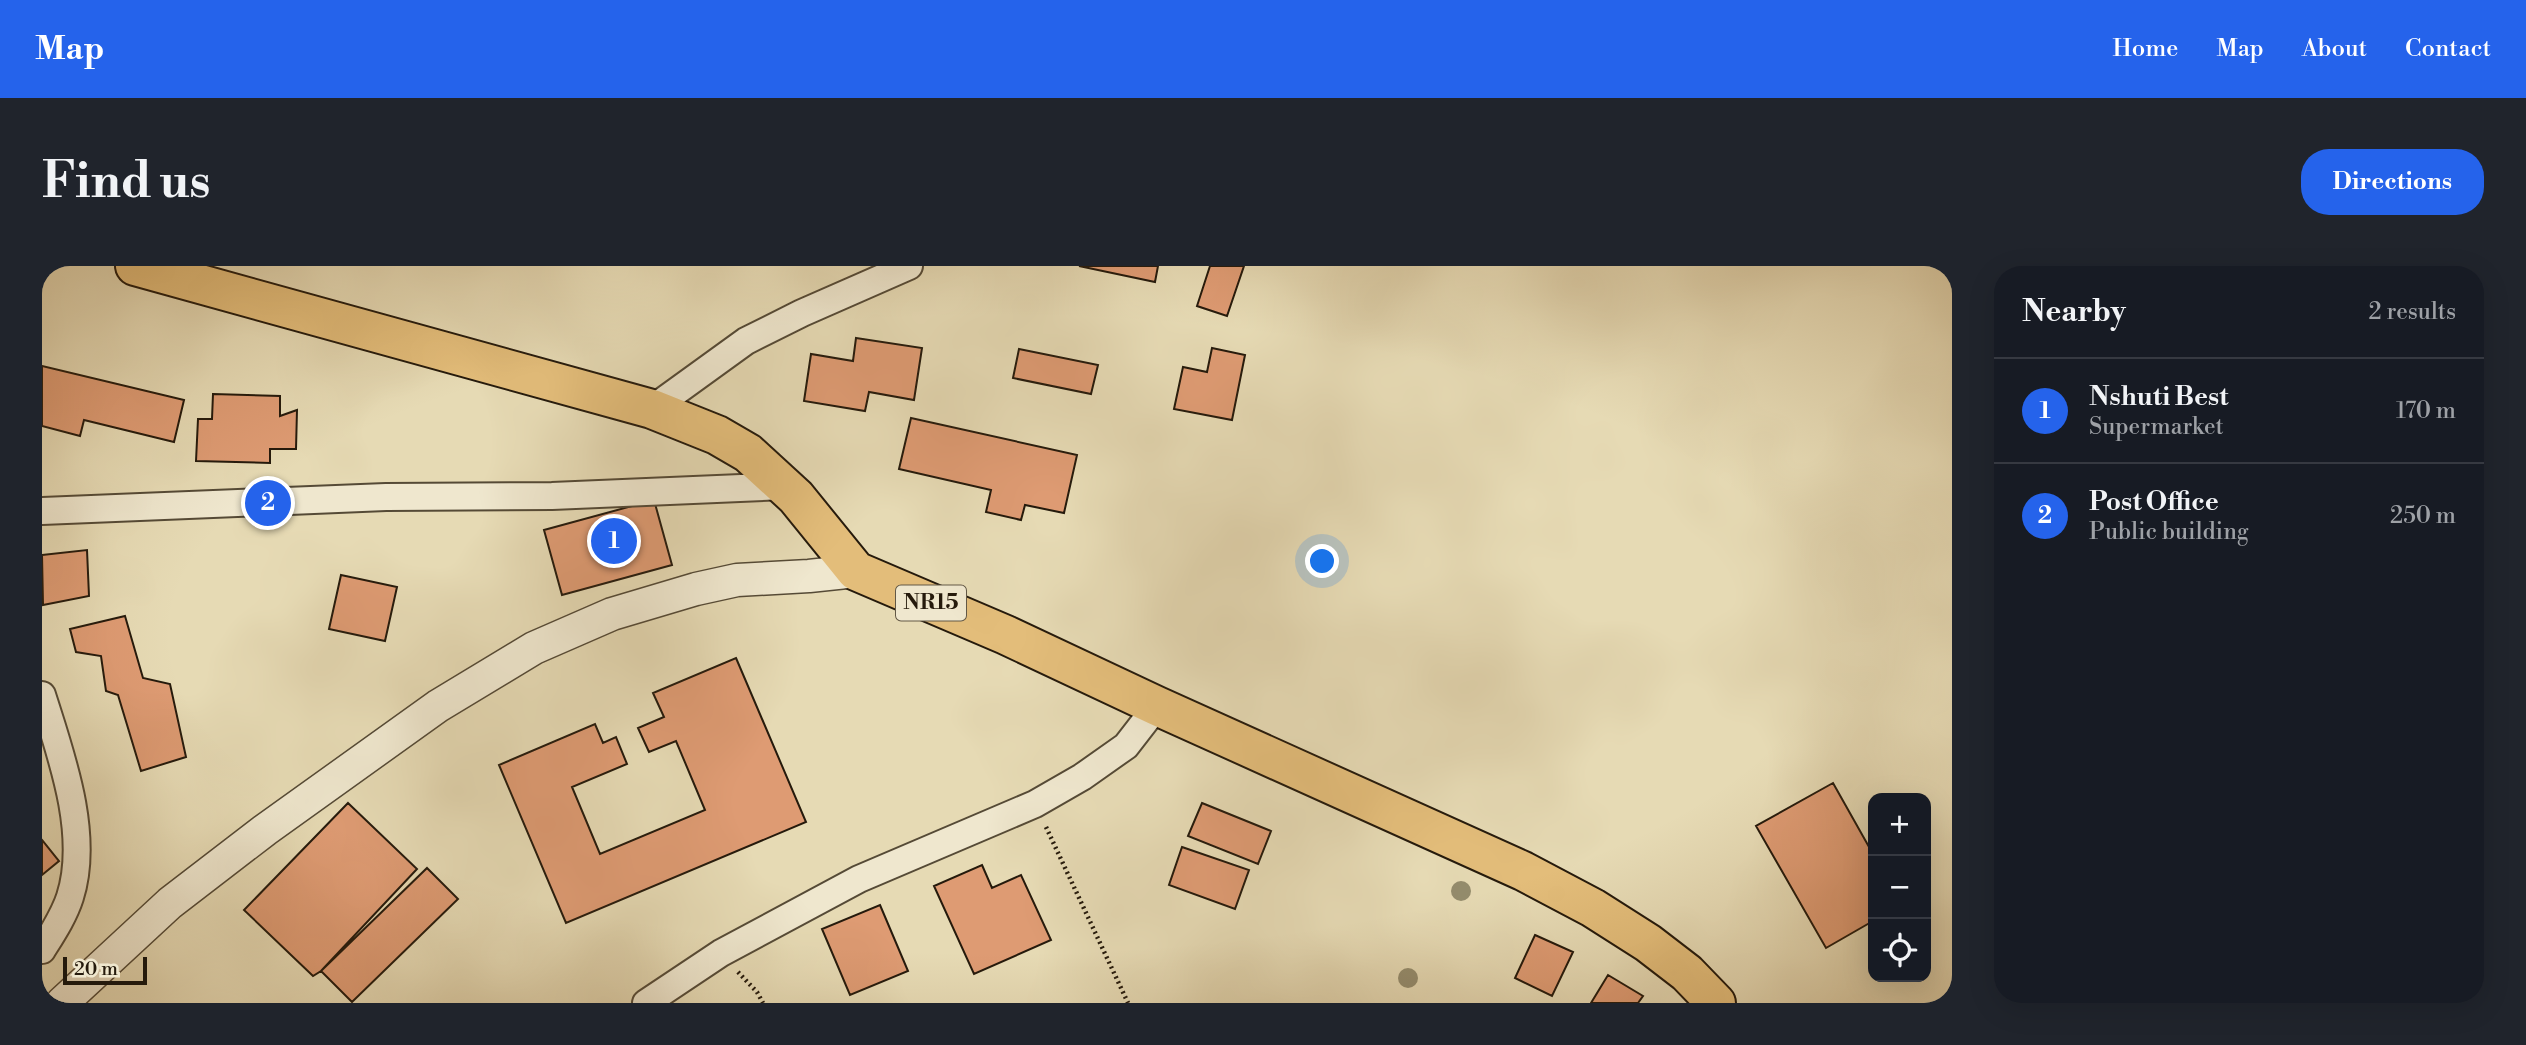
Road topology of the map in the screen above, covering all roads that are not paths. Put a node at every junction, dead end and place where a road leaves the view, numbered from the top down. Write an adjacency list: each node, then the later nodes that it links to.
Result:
1 (135, 266): 3 (highway, NR15)
2 (909, 266): 3 (street)
3 (652, 409): 4 (highway, NR15)
4 (786, 486): 5 (street); 6 (highway, NR15)
5 (42, 511)
6 (856, 571): 8 (highway, NR15); 10 (street)
7 (42, 695): 9 (street)
8 (1157, 706): 11 (street); 12 (highway, NR15)
9 (42, 950)
10 (62, 1003)
11 (646, 1003)
12 (1716, 1003)

